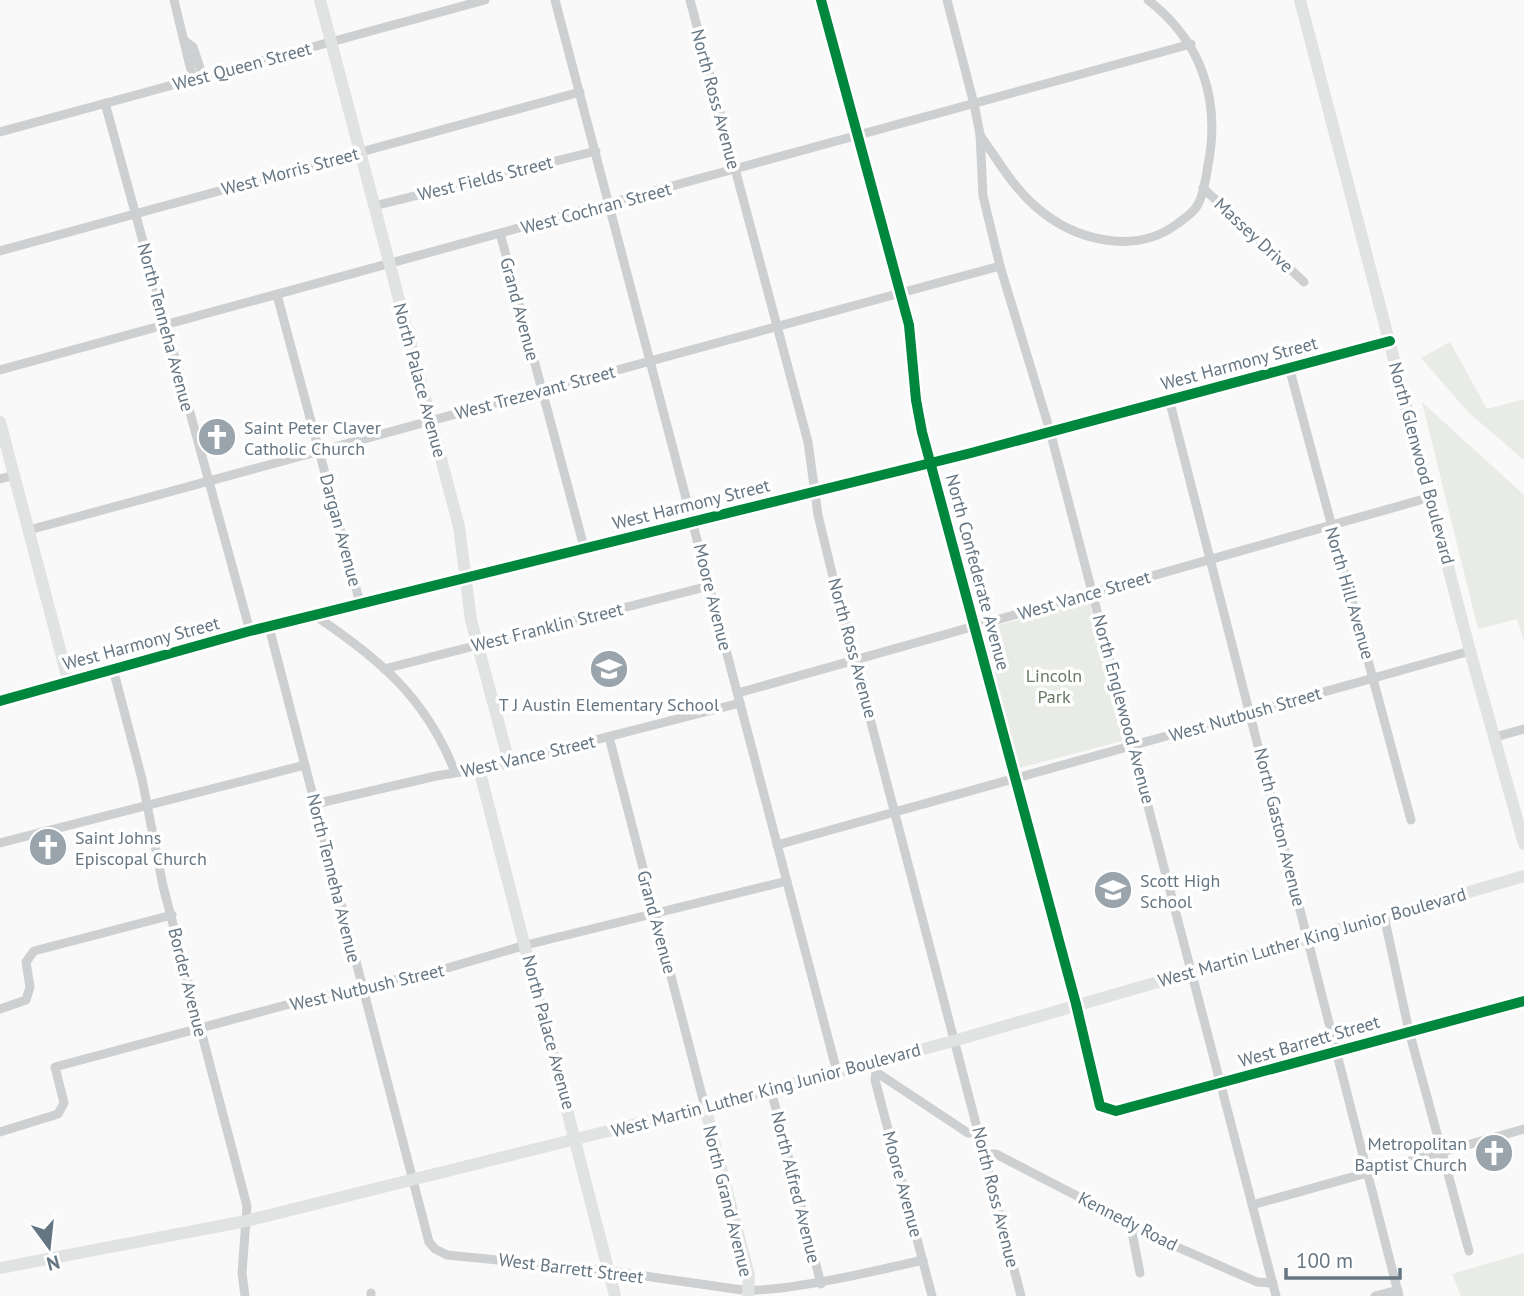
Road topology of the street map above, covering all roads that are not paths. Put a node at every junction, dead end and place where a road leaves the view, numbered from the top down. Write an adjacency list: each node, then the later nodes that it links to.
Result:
1 (174, 0): 12 (street)
2 (320, 0): 10 (street, North Palace Avenue)
3 (485, 0): 10 (street, West Queen Street)
4 (555, 0): 13 (street, Moore Avenue)
5 (690, 0): 21 (street, North Ross Avenue)
6 (821, 0): 18 (street, North Confederate Avenue)
7 (947, 0): 15 (street, North Englewood Avenue)
8 (1148, 0): 11 (street)
9 (1300, 0): 35 (street, North Glenwood Boulevard)
10 (332, 41): 12 (street, West Queen Street); 20 (street, North Palace Avenue)
11 (1191, 44): 15 (street, West Cochran Street); 22 (street)
12 (198, 78): 14 (street, West Queen Street)
13 (580, 92): 19 (street, Moore Avenue); 20 (street, West Morris Street)
14 (105, 103): 16 (street, West Queen Street); 25 (street, North Tenneha Avenue)
15 (974, 104): 17 (street, North Englewood Avenue); 18 (street, West Cochran Street)
16 (0, 132)
17 (980, 134): 22 (street); 29 (street, North Englewood Avenue)
18 (858, 136): 21 (street, West Cochran Street); 32 (street, North Confederate Avenue)
19 (596, 151): 23 (street, Moore Avenue); 24 (street, West Fields Street)
20 (360, 152): 24 (street, North Palace Avenue); 25 (street, West Morris Street)
21 (736, 170): 23 (street, West Cochran Street); 34 (street, North Ross Avenue)
22 (1203, 188): 30 (street, Massey Drive)
23 (611, 204): 26 (street, West Cochran Street); 36 (street, Moore Avenue)
24 (374, 206): 28 (street, North Palace Avenue)
25 (136, 213): 27 (street, West Morris Street); 33 (street, North Tenneha Avenue)
26 (500, 233): 28 (street, West Cochran Street); 39 (street, Grand Avenue)
27 (0, 251)
28 (388, 265): 31 (street, West Cochran Street); 41 (street, North Palace Avenue)
29 (1000, 266): 32 (street, West Trezevant Street); 43 (street, North Englewood Avenue)
30 (1304, 282)
31 (277, 295): 33 (street, West Cochran Street); 44 (street, Dargan Avenue)
32 (901, 295): 34 (street, West Trezevant Street); 45 (street, North Confederate Avenue)
33 (167, 326): 38 (street, West Cochran Street); 48 (street, North Tenneha Avenue)
34 (777, 328): 36 (street, West Trezevant Street); 49 (street, North Ross Avenue)
35 (1390, 341): 37 (street, West Harmony Street); 50 (street, North Glenwood Boulevard)
36 (651, 361): 39 (street, West Trezevant Street); 51 (street, Moore Avenue)
37 (1289, 367): 40 (street, West Harmony Street); 52 (street, North Hill Avenue)
38 (0, 370)
39 (541, 390): 41 (street, West Trezevant Street); 54 (street, Grand Avenue)
40 (1169, 399): 43 (street, West Harmony Street); 55 (street, North Gaston Avenue)
41 (431, 421): 44 (street, West Trezevant Street); 56 (street, North Palace Avenue)
42 (0, 422): 46 (street)
43 (1050, 431): 45 (street, West Harmony Street); 58 (street, North Englewood Avenue)
44 (320, 450): 48 (street, West Trezevant Street); 59 (street, Dargan Avenue)
45 (932, 461): 49 (street, West Harmony Street); 61 (street, North Confederate Avenue)
46 (15, 475): 47 (street); 53 (street)
47 (0, 479)
48 (207, 482): 53 (street, West Trezevant Street); 63 (street, North Tenneha Avenue)
49 (815, 491): 51 (street, West Harmony Street); 66 (street, North Ross Avenue)
50 (1431, 497): 52 (street, West Vance Street); 65 (street, North Glenwood Boulevard)
51 (694, 522): 54 (street, West Harmony Street); 57 (street, Moore Avenue)
52 (1331, 524): 55 (street, West Vance Street); 69 (street, North Hill Avenue)
53 (29, 530): 70 (street)
54 (584, 547): 56 (street, West Harmony Street)
55 (1209, 559): 58 (street, West Vance Street); 74 (street, North Gaston Avenue)
56 (465, 578): 59 (street, West Harmony Street); 64 (street, North Palace Avenue)
57 (709, 586): 64 (street, West Franklin Street); 71 (street, Moore Avenue)
58 (1093, 592): 61 (street, West Vance Street); 78 (street, North Englewood Avenue)
59 (360, 603): 60 (street, West Harmony Street)
60 (314, 615): 62 (street, West Harmony Street); 68 (street)
61 (974, 626): 66 (street, West Vance Street); 83 (street, North Confederate Avenue)
62 (270, 627): 63 (street, West Harmony Street); 80 (street, North Tenneha Avenue)
63 (250, 631): 67 (street, West Harmony Street)
64 (477, 645): 68 (street, West Franklin Street); 79 (street, North Palace Avenue)
65 (1470, 651): 69 (street, West Nutbush Street); 77 (street, North Glenwood Boulevard)
66 (856, 659): 71 (street, West Vance Street); 86 (street, North Ross Avenue)
67 (113, 669): 70 (street, West Harmony Street); 84 (street, Border Avenue)
68 (384, 669): 82 (street)
69 (1374, 677): 74 (street, West Nutbush Street); 87 (street, North Hill Avenue)
70 (68, 680): 72 (street, West Harmony Street)
71 (738, 693): 73 (street, Moore Avenue)
72 (0, 701)
73 (740, 703): 76 (street, West Vance Street); 90 (street, Moore Avenue)
74 (1251, 712): 78 (street, West Nutbush Street); 96 (street, North Gaston Avenue)
75 (1524, 729): 77 (street)
76 (609, 737): 79 (street, West Vance Street); 93 (street, Grand Avenue)
77 (1494, 737): 89 (street, North Glenwood Boulevard)
78 (1133, 745): 83 (street, West Nutbush Street); 98 (street, North Englewood Avenue)
79 (509, 762): 81 (street, West Vance Street)
80 (305, 765): 84 (street); 85 (street, North Tenneha Avenue)
81 (479, 769): 82 (street, West Vance Street); 97 (street, North Palace Avenue)
82 (456, 772): 85 (street, West Vance Street)
83 (1014, 779): 86 (street, West Nutbush Street); 101 (street, North Confederate Avenue)
84 (148, 804): 88 (street); 94 (street, Border Avenue)
85 (315, 804): 99 (street, North Tenneha Avenue)
86 (896, 813): 90 (street, West Nutbush Street); 105 (street, North Ross Avenue)
87 (1411, 820)
88 (0, 843)
89 (1524, 844)
90 (777, 845): 92 (street, Moore Avenue)
91 (1524, 876): 95 (street, West Martin Luther King Junior Boulevard)
92 (787, 881): 93 (street, West Nutbush Street); 108 (street, Moore Avenue)
93 (655, 913): 97 (street, West Nutbush Street); 111 (street, Grand Avenue)
94 (172, 915): 102 (street); 103 (street, Border Avenue)
95 (1384, 916): 96 (street, West Martin Luther King Junior Boulevard); 104 (street)
96 (1309, 938): 98 (street, West Martin Luther King Junior Boulevard); 106 (street, North Gaston Avenue)
97 (526, 945): 99 (street, West Nutbush Street); 116 (street, North Palace Avenue)
98 (1192, 971): 101 (street, West Martin Luther King Junior Boulevard); 109 (street, North Englewood Avenue)
99 (361, 987): 103 (street, West Nutbush Street); 120 (street, North Tenneha Avenue)
100 (1524, 1001): 104 (street, West Barrett Street)
101 (1076, 1004): 105 (street, West Martin Luther King Junior Boulevard); 112 (street, North Confederate Avenue)
102 (0, 1010)
103 (200, 1028): 114 (street, West Nutbush Street); 122 (street, Border Avenue)
104 (1409, 1031): 106 (street, West Barrett Street); 117 (street)
105 (957, 1040): 107 (street, West Martin Luther King Junior Boulevard); 115 (street, North Ross Avenue)
106 (1337, 1050): 109 (street, West Barrett Street); 119 (street, North Gaston Avenue)
107 (875, 1068): 108 (street, West Martin Luther King Junior Boulevard); 115 (street); 126 (street, Moore Avenue)
108 (837, 1072): 110 (street, West Martin Luther King Junior Boulevard)
109 (1219, 1085): 112 (street, West Barrett Street); 121 (street, North Englewood Avenue)
110 (771, 1090): 111 (street, West Martin Luther King Junior Boulevard); 131 (street, North Alfred Avenue)
111 (705, 1107): 116 (street, West Martin Luther King Junior Boulevard); 133 (street, North Grand Avenue)
112 (1102, 1110)
113 (1524, 1129): 117 (street)
114 (0, 1132)
115 (980, 1134): 118 (street, North Ross Avenue)
116 (577, 1139): 120 (street, West Martin Luther King Junior Boulevard); 128 (street, North Palace Avenue)
117 (1442, 1152): 119 (street); 125 (street)
118 (985, 1154): 123 (street, Kennedy Road); 137 (street, North Ross Avenue)
119 (1368, 1172): 121 (street); 132 (street, North Gaston Avenue)
120 (415, 1181): 122 (street, West Martin Luther King Junior Boulevard); 124 (street, North Tenneha Avenue)
121 (1252, 1205): 130 (street, North Englewood Avenue)
122 (246, 1222): 127 (street, West Martin Luther King Junior Boulevard); 134 (street, Border Avenue)
123 (1130, 1222): 129 (street); 130 (street, Kennedy Road)
124 (435, 1249): 128 (street, West Barrett Street)
125 (1469, 1251)
126 (922, 1260): 131 (street, West Barrett Street); 136 (street, Moore Avenue)
127 (0, 1268)
128 (610, 1271): 133 (street, West Barrett Street); 135 (street, North Palace Avenue)
129 (1140, 1273)
130 (1273, 1283): 138 (street, North Englewood Avenue)
131 (821, 1284): 133 (street, West Barrett Street)
132 (1399, 1293): 139 (street)
133 (748, 1295)
134 (245, 1296)
135 (615, 1296)
136 (932, 1296)
137 (1021, 1296)
138 (1276, 1296)
139 (1375, 1296)

